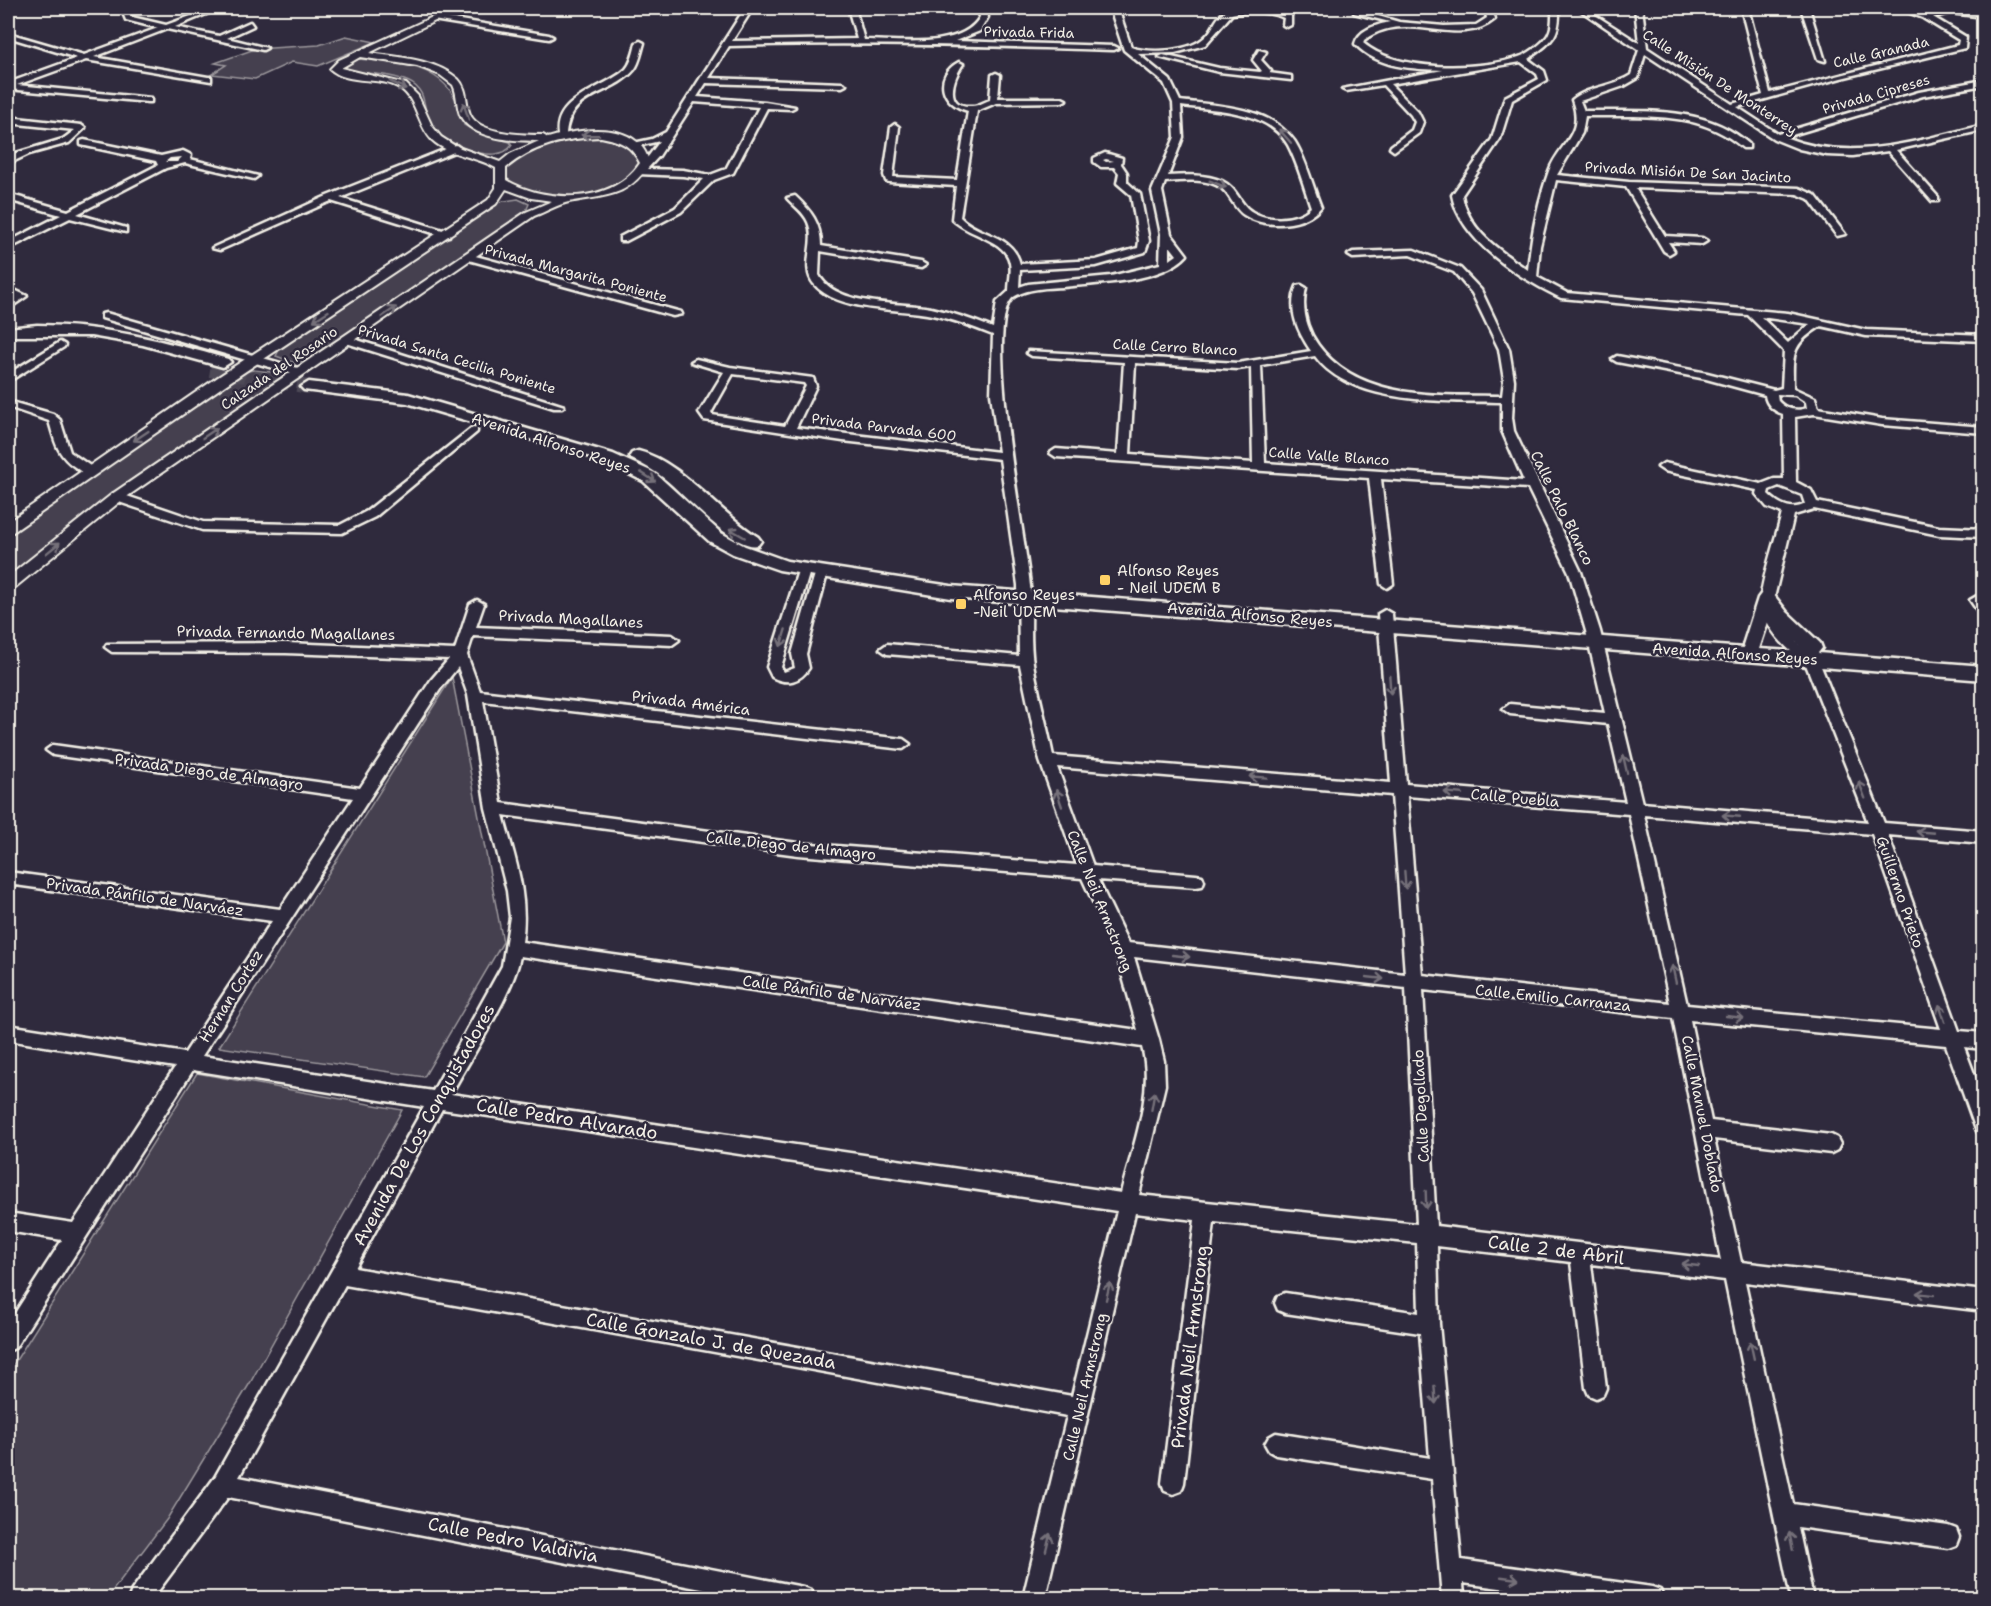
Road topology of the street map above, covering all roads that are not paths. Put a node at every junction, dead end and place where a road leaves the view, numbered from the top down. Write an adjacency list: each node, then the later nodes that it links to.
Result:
1 (124, 8): 25 (street)
2 (218, 8): 25 (street)
3 (329, 8): 4 (street)
4 (357, 8)
5 (458, 8): 21 (street)
6 (749, 8): 32 (street)
7 (851, 8): 29 (street)
8 (982, 8): 30 (street)
9 (1114, 8): 35 (street)
10 (1489, 8): 22 (street)
11 (1556, 8): 41 (street)
12 (1581, 8): 36 (street, Calle Misión De Monterrey)
13 (1639, 8): 36 (street)
14 (1744, 8): 57 (street)
15 (1805, 8): 42 (street)
16 (1900, 8): 20 (street)
17 (1950, 9): 19 (street, Calle Granada); 20 (street, Calle Granada)
18 (1357, 11): 22 (street)
19 (1983, 15)
20 (1926, 16): 57 (street, Calle Granada)
21 (436, 18): 27 (street); 39 (street)
22 (1399, 22): 45 (street)
23 (250, 24): 28 (street)
24 (1287, 25): 37 (street)
25 (164, 27): 28 (street); 40 (street)
26 (8, 35): 40 (street)
27 (549, 37)
28 (221, 38): 33 (street)
29 (861, 41): 30 (street, Privada Frida); 32 (street, Privada Frida)
30 (943, 43): 34 (street, Privada Frida)
31 (640, 44): 73 (street)
32 (726, 44): 51 (street)
33 (263, 48)
34 (1114, 48)
35 (1128, 49): 37 (street); 62 (street)
36 (1643, 50): 64 (street, Calle Misión De Monterrey); 67 (street)
37 (1149, 52): 46 (street)
38 (1262, 52): 43 (street)
39 (359, 54): 72 (street, one-way to 39); 79 (street, one-way to 79)
40 (83, 57): 50 (street); 54 (street)
41 (1522, 59): 45 (street); 120 (street)
42 (1822, 59)
43 (1258, 62): 46 (street); 48 (street)
44 (959, 64): 66 (street)
45 (1472, 68): 53 (street)
46 (1245, 74): 48 (street)
47 (996, 75): 61 (street)
48 (1262, 75): 49 (street)
49 (1288, 78)
50 (208, 79)
51 (703, 80): 55 (street); 58 (street)
52 (1983, 82): 74 (street, Privada Cipreses)
53 (1385, 83): 56 (street); 80 (street)
54 (10, 84): 59 (street)
55 (842, 85)
56 (1346, 89)
57 (1767, 96): 64 (street, Calle Granada)
58 (691, 99): 63 (street); 71 (street)
59 (148, 100)
60 (1062, 100): 61 (street)
61 (994, 101): 66 (street)
62 (1177, 103): 92 (street); 92 (street, one-way to 62)
63 (765, 104): 65 (street); 91 (street)
64 (1732, 106): 74 (street, Calle Misión De Monterrey)
65 (791, 107)
66 (973, 110): 94 (street)
67 (1581, 113): 77 (street); 90 (street)
68 (8, 120): 82 (street)
69 (895, 127): 94 (street)
70 (1983, 127): 78 (street, Calle Misión De Monterrey)
71 (669, 134): 76 (street); 87 (street)
72 (514, 137): 73 (street); 83 (street)
73 (558, 137): 76 (street, one-way to 73); 86 (street)
74 (1778, 137): 78 (street, Calle Misión De Monterrey)
75 (84, 143): 85 (street)
76 (633, 144): 87 (street)
77 (1746, 146)
78 (1889, 147): 100 (street)
79 (456, 148): 83 (street); 97 (street)
80 (1394, 148)
81 (8, 153): 82 (street)
82 (19, 154): 84 (street)
83 (478, 155): 86 (street)
84 (8, 161)
85 (163, 162): 88 (street); 102 (street)
86 (501, 167): 93 (street)
87 (642, 171): 91 (street); 98 (street, Calzada del Rosario)
88 (254, 176)
89 (1111, 176): 89 (street); 118 (street)
90 (1552, 177): 95 (street, Privada Misión De San Jacinto); 120 (street)
91 (711, 178): 108 (street)
92 (1161, 179): 106 (street)
93 (502, 182): 98 (street, Calzada del Rosario); 101 (street, Calzada del Rosario)
94 (959, 183): 118 (street)
95 (1629, 185): 107 (street, Privada Misión De San Jacinto); 109 (street)
96 (8, 197): 102 (street)
97 (330, 198): 105 (street); 112 (street)
98 (580, 198): 103 (street, Calzada del Rosario)
99 (792, 198): 113 (street)
100 (1935, 199)
101 (492, 202): 103 (street); 105 (street, Calzada del Rosario)
102 (67, 214): 104 (street); 111 (street)
103 (530, 214): 116 (street, Calzada del Rosario)
104 (123, 230)
105 (446, 234): 139 (street, Calzada del Rosario, one-way to 139)
106 (1166, 234): 119 (street); 119 (street)
107 (1840, 234)
108 (623, 239)
109 (1662, 239): 110 (street); 114 (street)
110 (1702, 241)
111 (8, 246)
112 (217, 248)
113 (817, 248): 117 (street); 130 (street)
114 (1669, 251)
115 (1353, 255): 148 (street, Calle Palo Blanco)
116 (468, 257): 126 (street, Privada Margarita Poniente); 133 (street, Calzada del Rosario, one-way to 116)
117 (921, 265)
118 (1016, 267): 123 (street)
119 (1165, 268): 123 (street)
120 (1533, 276): 125 (street)
121 (1301, 288): 137 (street)
122 (8, 290): 124 (street)
123 (1014, 292): 130 (street, Calle Neil Armstrong)
124 (8, 306)
125 (1750, 312): 128 (street); 135 (street)
126 (677, 314)
127 (106, 316): 139 (street)
128 (1817, 324): 132 (street); 135 (street)
129 (8, 332): 131 (main road)
130 (998, 333): 157 (street, Calle Neil Armstrong)
131 (8, 338)
132 (1983, 338)
133 (347, 340): 144 (street, Calzada del Rosario); 150 (street, Privada Santa Cecilia Poniente)
134 (60, 345): 145 (street)
135 (1788, 349): 146 (street)
136 (1032, 353): 140 (street, Calle Cerro Blanco)
137 (1316, 353): 142 (street, Calle Cerro Blanco); 148 (street)
138 (1617, 359): 147 (street)
139 (252, 360): 144 (street); 161 (street, Calzada del Rosario, one-way to 161)
140 (1130, 360): 142 (street, Calle Cerro Blanco); 158 (street)
141 (696, 362): 143 (street, Privada Parvada 600)
142 (1256, 364): 159 (street)
143 (730, 370): 154 (street, Privada Parvada 600); 154 (street)
144 (310, 379): 166 (street, Calzada del Rosario, one-way to 144); 171 (main road, Avenida Alfonso Reyes, one-way to 171); 175 (main road, Avenida Alfonso Reyes, one-way to 144)
145 (8, 380)
146 (1788, 390): 147 (street); 151 (street)
147 (1772, 393): 152 (street)
148 (1507, 399): 164 (street, Calle Palo Blanco)
149 (8, 404): 161 (street)
150 (558, 406)
151 (1813, 410): 152 (street); 155 (street)
152 (1789, 412): 163 (street)
153 (473, 430): 166 (street)
154 (789, 430): 157 (street, Privada Parvada 600)
155 (1983, 430)
156 (1056, 453): 158 (street, Calle Valle Blanco)
157 (1004, 456): 175 (street, Calle Neil Armstrong)
158 (1124, 456): 159 (street, Calle Valle Blanco)
159 (1259, 465): 162 (street, Calle Valle Blanco)
160 (1664, 467): 165 (street)
161 (89, 471): 169 (street, Calzada del Rosario)
162 (1375, 474): 164 (street, Calle Valle Blanco); 173 (street)
163 (1790, 484): 165 (street); 167 (street)
164 (1532, 485): 180 (street, Calle Palo Blanco)
165 (1763, 488): 168 (street)
166 (117, 497): 174 (street, Calzada del Rosario, one-way to 166)
167 (1812, 505): 168 (street); 170 (street)
168 (1789, 511): 176 (street)
169 (8, 529)
170 (1983, 533)
171 (804, 571): 172 (main road, Avenida Alfonso Reyes); 172 (street, one-way to 172)
172 (821, 574): 175 (main road, Avenida Alfonso Reyes)
173 (1387, 584)
174 (8, 585)
175 (1024, 591): 178 (main road, Avenida Alfonso Reyes); 189 (street, Calle Neil Armstrong)
176 (1767, 598): 182 (main road); 184 (street); 186 (main road)
177 (477, 604): 179 (street)
178 (1386, 620): 180 (main road, Avenida Alfonso Reyes); 197 (street, Calle Degollado, one-way to 197)
179 (468, 631): 181 (street, Privada Magallanes); 187 (street)
180 (1595, 638): 182 (main road, Avenida Alfonso Reyes); 186 (main road, Avenida Alfonso Reyes); 193 (street, Calle Manuel Doblado)
181 (672, 640)
182 (1752, 645): 184 (main road, Avenida Alfonso Reyes)
183 (112, 646): 187 (street, Privada Fernando Magallanes)
184 (1792, 646): 186 (main road, Avenida Alfonso Reyes)
185 (887, 649): 189 (street)
186 (1812, 653): 188 (main road, Avenida Alfonso Reyes); 190 (main road, Avenida Alfonso Reyes); 201 (street, Guillermo Prieto, one-way to 186)
187 (460, 655): 191 (street, Avenida De Los Conquistadores); 198 (street, Hernan Cortez)
188 (1983, 659)
189 (1026, 661): 196 (street, Calle Neil Armstrong)
190 (1983, 674)
191 (476, 695): 194 (street, Privada América); 199 (street, Avenida De Los Conquistadores)
192 (1510, 709): 193 (street)
193 (1614, 720): 200 (street, Calle Manuel Doblado, one-way to 193)
194 (903, 744)
195 (53, 750): 198 (street, Privada Diego de Almagro)
196 (1047, 761): 197 (street, Calle Puebla, one-way to 196); 203 (street, Calle Neil Armstrong, one-way to 196)
197 (1399, 788): 200 (street, Calle Puebla, one-way to 197); 209 (street, Calle Degollado, one-way to 209)
198 (364, 794): 206 (street, Hernan Cortez)
199 (494, 808): 203 (street, Calle Diego de Almagro); 207 (street, Avenida De Los Conquistadores)
200 (1635, 808): 201 (street, Calle Puebla, one-way to 200); 210 (street, Calle Manuel Doblado, one-way to 200)
201 (1878, 828): 202 (street, Calle Puebla, one-way to 201); 212 (street, Guillermo Prieto, one-way to 201)
202 (1983, 837)
203 (1088, 874): 205 (street, Calle Diego de Almagro); 208 (street, Calle Neil Armstrong)
204 (8, 878): 206 (street, Privada Pánfilo de Narváez)
205 (1196, 880)
206 (282, 916): 215 (street, Hernan Cortez)
207 (515, 948): 213 (street, Calle Pánfilo de Narváez); 216 (street, Avenida De Los Conquistadores)
208 (1123, 950): 209 (street, Calle Emilio Carranza, one-way to 209); 213 (street, Calle Neil Armstrong)
209 (1414, 982): 210 (street, Calle Emilio Carranza); 224 (street, Calle Degollado, one-way to 224)
210 (1682, 1012): 212 (street, Calle Emilio Carranza, one-way to 212); 218 (street, Calle Manuel Doblado)
211 (8, 1032): 215 (street, Calle Pedro Alvarado)
212 (1951, 1039): 214 (street, Calle Emilio Carranza); 217 (street, Guillermo Prieto)
213 (1150, 1040): 220 (street, Calle Neil Armstrong, one-way to 213)
214 (1983, 1041)
215 (191, 1061): 216 (street, Calle Pedro Alvarado); 223 (street, Hernan Cortez)
216 (438, 1100): 220 (street, Calle Pedro Alvarado); 227 (street, Avenida De Los Conquistadores)
217 (1983, 1127)
218 (1703, 1129): 219 (street); 226 (street, Calle Manuel Doblado)
219 (1831, 1144)
220 (1127, 1203): 221 (street, Calle 2 de Abril); 233 (street, Calle Neil Armstrong, one-way to 220)
221 (1206, 1211): 224 (street, Calle 2 de Abril); 236 (street, Privada Neil Armstrong)
222 (8, 1222): 223 (street)
223 (76, 1233): 231 (street, Hernan Cortez)
224 (1428, 1235): 225 (street, Calle 2 de Abril); 230 (street, Calle Degollado)
225 (1580, 1253): 226 (street, Calle 2 de Abril, one-way to 225); 232 (street)
226 (1735, 1270): 228 (street, Calle 2 de Abril, one-way to 226); 238 (street, Calle Manuel Doblado, one-way to 226)
227 (341, 1275): 233 (street, Calle Gonzalo J. de Quezada); 237 (street, Avenida De Los Conquistadores)
228 (1983, 1301)
229 (1285, 1303): 230 (street)
230 (1429, 1324): 235 (street, Calle Degollado, one-way to 235)
231 (8, 1341)
232 (1596, 1388)
233 (1080, 1408): 243 (street, Calle Neil Armstrong, one-way to 233)
234 (1276, 1444): 235 (street)
235 (1440, 1470): 240 (street, Calle Degollado)
236 (1173, 1483)
237 (223, 1485): 241 (street, Avenida De Los Conquistadores); 242 (street, Calle Pedro Valdivia)
238 (1786, 1514): 239 (street); 246 (street, Calle Manuel Doblado, one-way to 238)
239 (1948, 1537)
240 (1452, 1570): 244 (street, Calle Degollado); 245 (street, one-way to 245)
241 (140, 1599)
242 (803, 1599)
243 (1034, 1599)
244 (1453, 1599)
245 (1652, 1599)
246 (1802, 1599)

